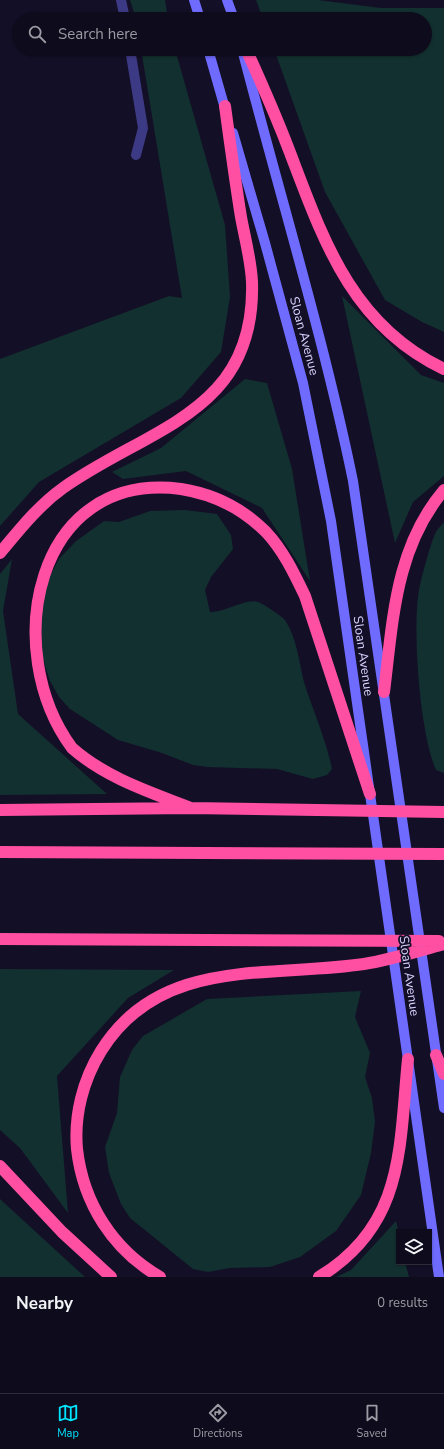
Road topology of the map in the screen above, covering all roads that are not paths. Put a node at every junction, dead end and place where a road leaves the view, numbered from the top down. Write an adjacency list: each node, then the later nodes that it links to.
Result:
1 (122, 0): 4 (lane)
2 (194, 0): 5 (main road)
3 (227, 0): 6 (main road)
4 (124, 12)
5 (198, 12)
6 (231, 12)
7 (131, 56): 12 (lane)
8 (210, 56): 11 (main road, Sloan Avenue)
9 (244, 56): 17 (main road, Sloan Avenue)
10 (249, 56): 13 (highway)
11 (225, 106): 15 (highway); 19 (main road, Sloan Avenue)
12 (136, 155)
13 (444, 369)
14 (444, 490): 17 (highway)
15 (0, 553)
16 (41, 554): 19 (highway)
17 (384, 692): 27 (main road, Sloan Avenue)
18 (37, 706): 20 (highway)
19 (370, 794): 28 (main road, Sloan Avenue)
20 (191, 808): 21 (highway); 22 (highway)
21 (0, 810)
22 (444, 812)
23 (0, 852): 24 (highway)
24 (444, 854)
25 (0, 939): 26 (highway)
26 (444, 942): 33 (highway)
27 (436, 1055): 29 (highway); 30 (main road, Sloan Avenue)
28 (408, 1059): 34 (highway); 35 (main road, Sloan Avenue)
29 (444, 1074)
30 (444, 1108)
31 (0, 1166): 32 (highway)
32 (110, 1277)
33 (160, 1277)
34 (319, 1277)
35 (439, 1277)

